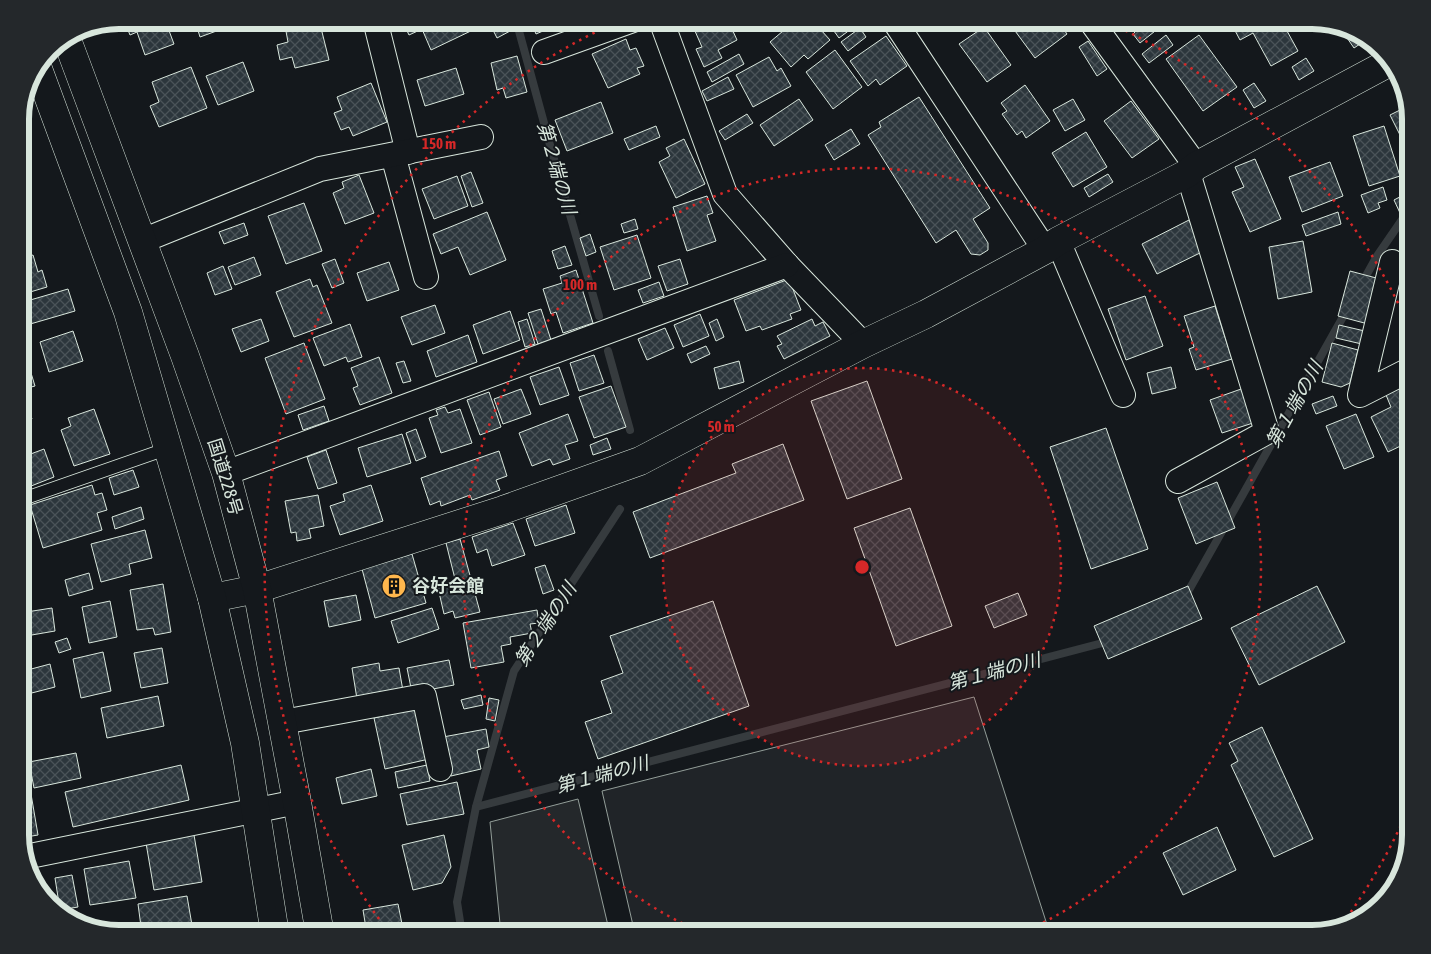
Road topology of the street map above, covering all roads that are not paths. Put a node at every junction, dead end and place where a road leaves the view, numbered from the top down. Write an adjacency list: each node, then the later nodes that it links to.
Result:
1 (377, 29): 11 (street)
2 (608, 29): 7 (street)
3 (664, 29): 16 (street)
4 (901, 29): 14 (street)
5 (1096, 29): 12 (street)
6 (69, 44): 13 (main road, 国道228号)
7 (544, 52)
8 (1384, 65): 12 (main road)
9 (40, 75): 21 (main road)
10 (481, 137): 11 (street)
11 (400, 154): 13 (street); 17 (street)
12 (1192, 170): 14 (main road); 23 (street)
13 (142, 241): 22 (main road, 国道228号)
14 (1052, 245): 18 (main road); 20 (street)
15 (1392, 262): 19 (street)
16 (787, 265): 18 (street); 22 (street)
17 (426, 277)
18 (864, 344): 25 (main road)
19 (1402, 374)
20 (1123, 395)
21 (169, 448): 24 (lane); 26 (main road)
22 (226, 473): 25 (main road, 国道228号)
23 (1178, 481)
24 (29, 497)
25 (257, 589): 26 (main road); 27 (main road, 国道228号)
26 (212, 598): 30 (main road)
27 (282, 722): 28 (street); 29 (main road, 国道228号)
28 (440, 769)
29 (297, 802): 30 (street); 33 (main road, 国道228号)
30 (256, 810): 31 (street); 32 (main road)
31 (31, 856)
32 (274, 925)
33 (318, 925)

